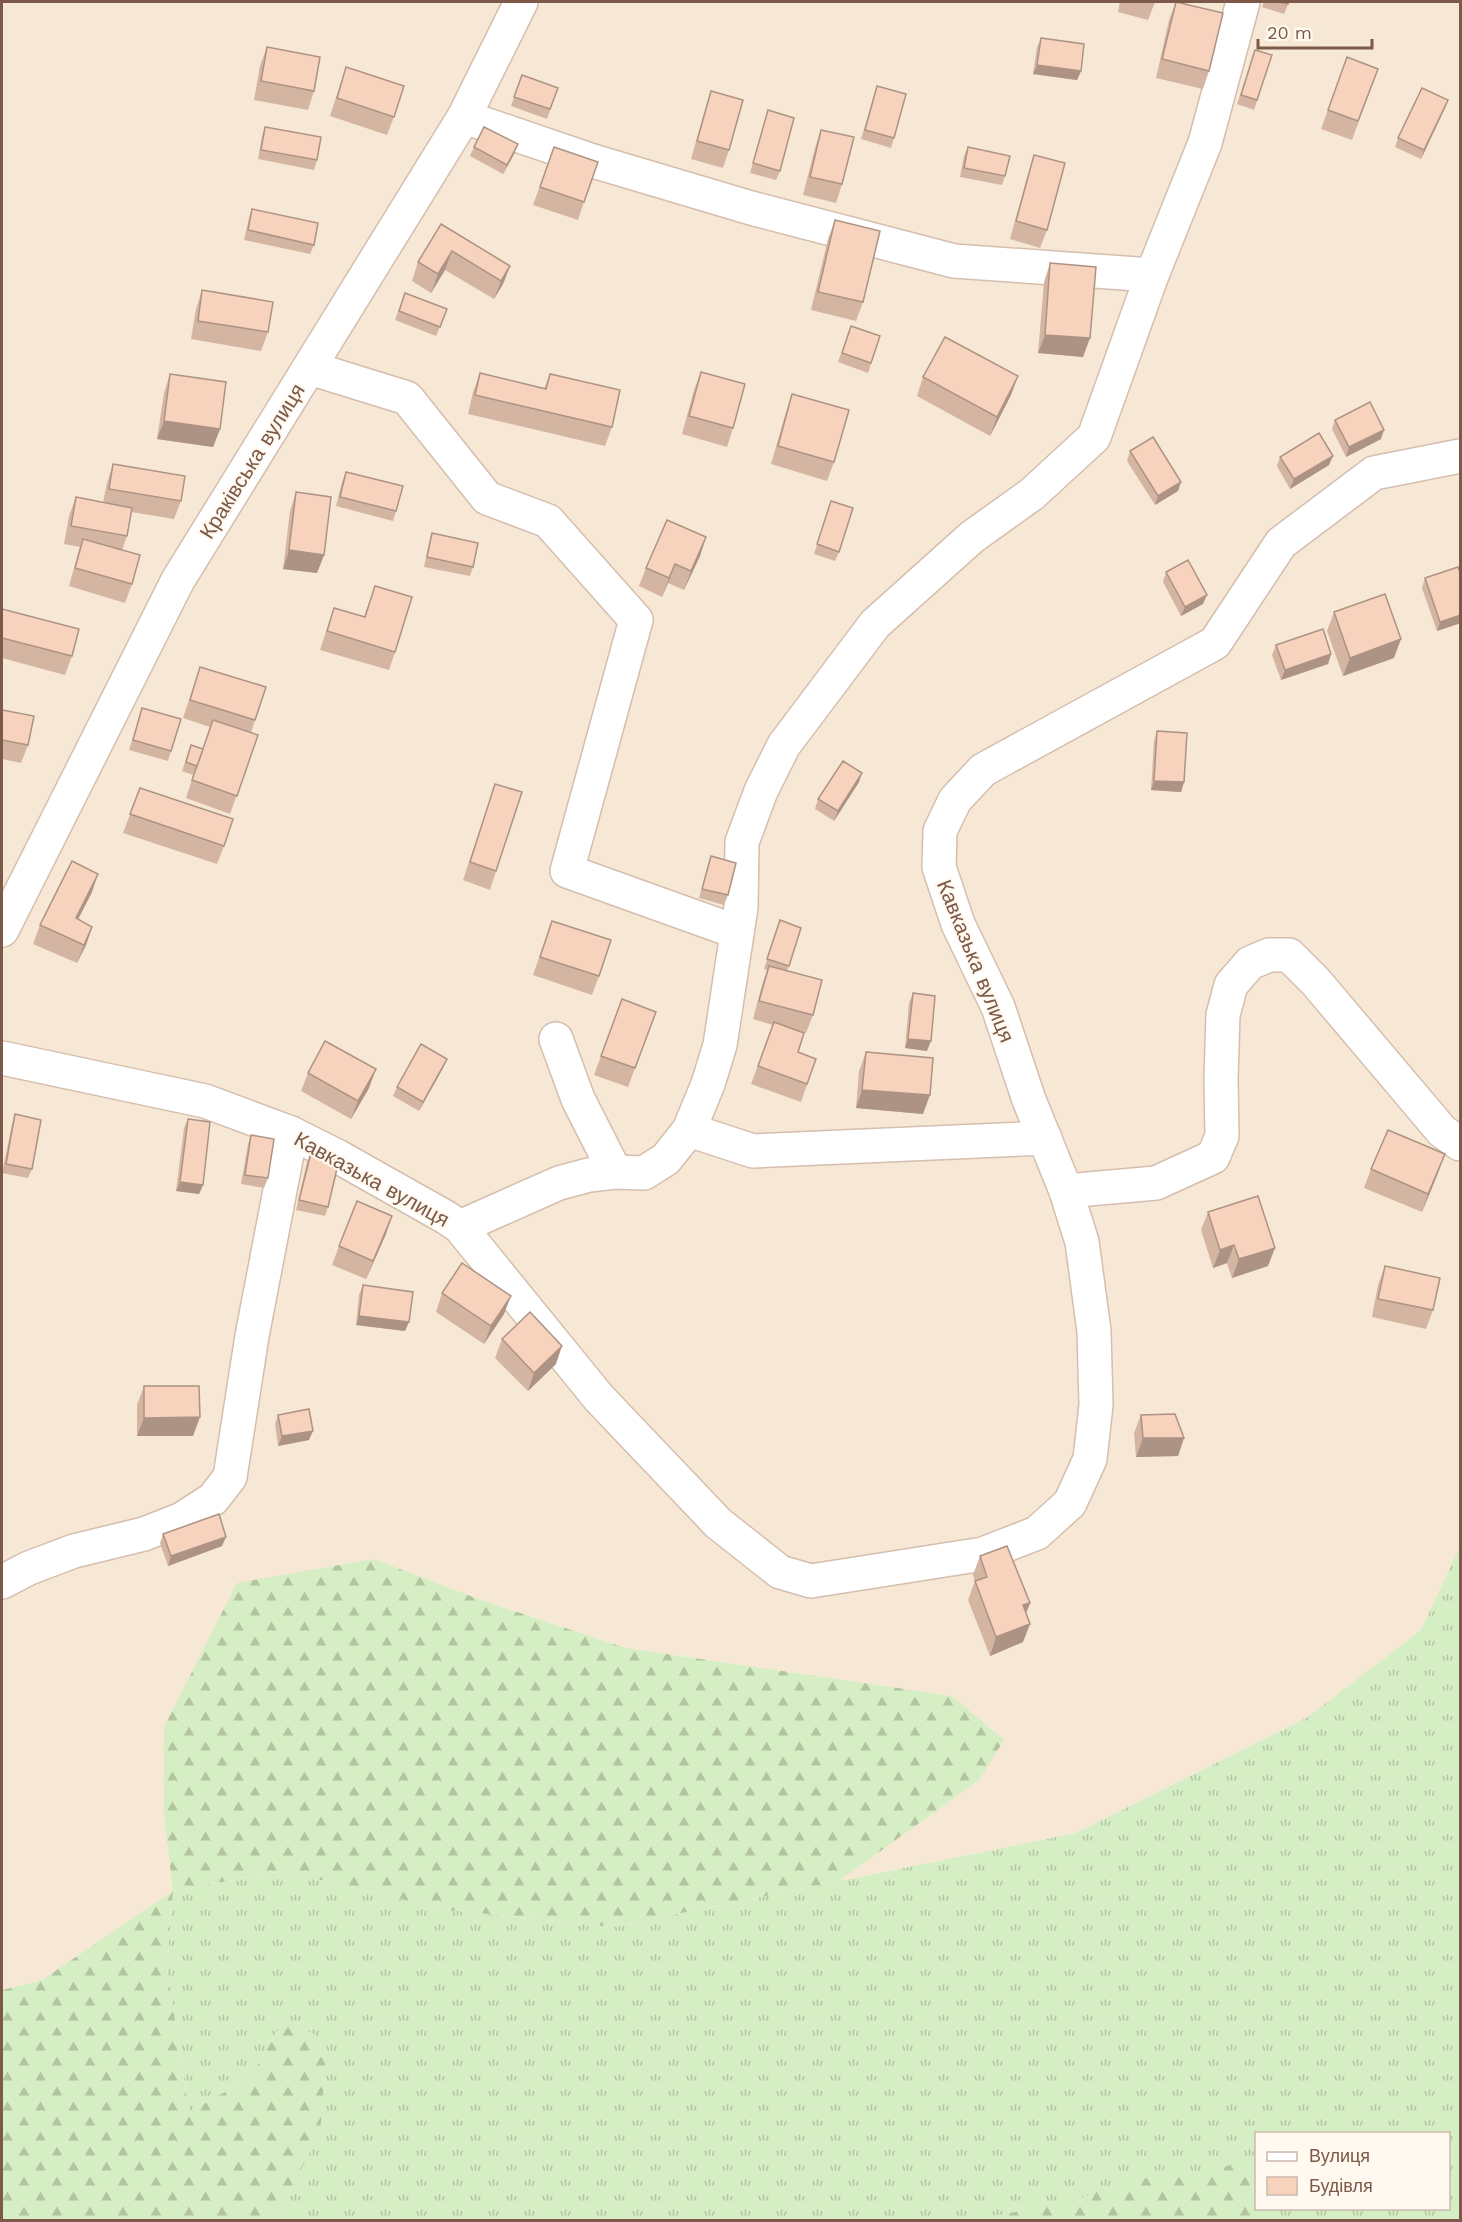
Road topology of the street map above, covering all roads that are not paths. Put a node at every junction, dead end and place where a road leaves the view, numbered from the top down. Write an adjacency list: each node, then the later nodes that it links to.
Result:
1 (521, 2): 3 (street, Краківська вулиця)
2 (1243, 2): 4 (street)
3 (464, 117): 4 (street); 5 (street, Краківська вулиця)
4 (1152, 275): 8 (street)
5 (310, 368): 7 (street, Краківська вулиця); 8 (street)
6 (1461, 456): 13 (street, Кавказька вулиця)
7 (2, 930)
8 (737, 932): 11 (street)
9 (556, 1039): 15 (street)
10 (2, 1058): 12 (street, Кавказька вулиця)
11 (688, 1130): 13 (street); 15 (street)
12 (291, 1133): 17 (street, Кавказька вулиця); 18 (street)
13 (1045, 1138): 16 (street, Кавказька вулиця)
14 (1461, 1144): 16 (street)
15 (615, 1172): 17 (street)
16 (1066, 1191): 17 (street, Кавказька вулиця)
17 (460, 1227)
18 (2, 1582)

